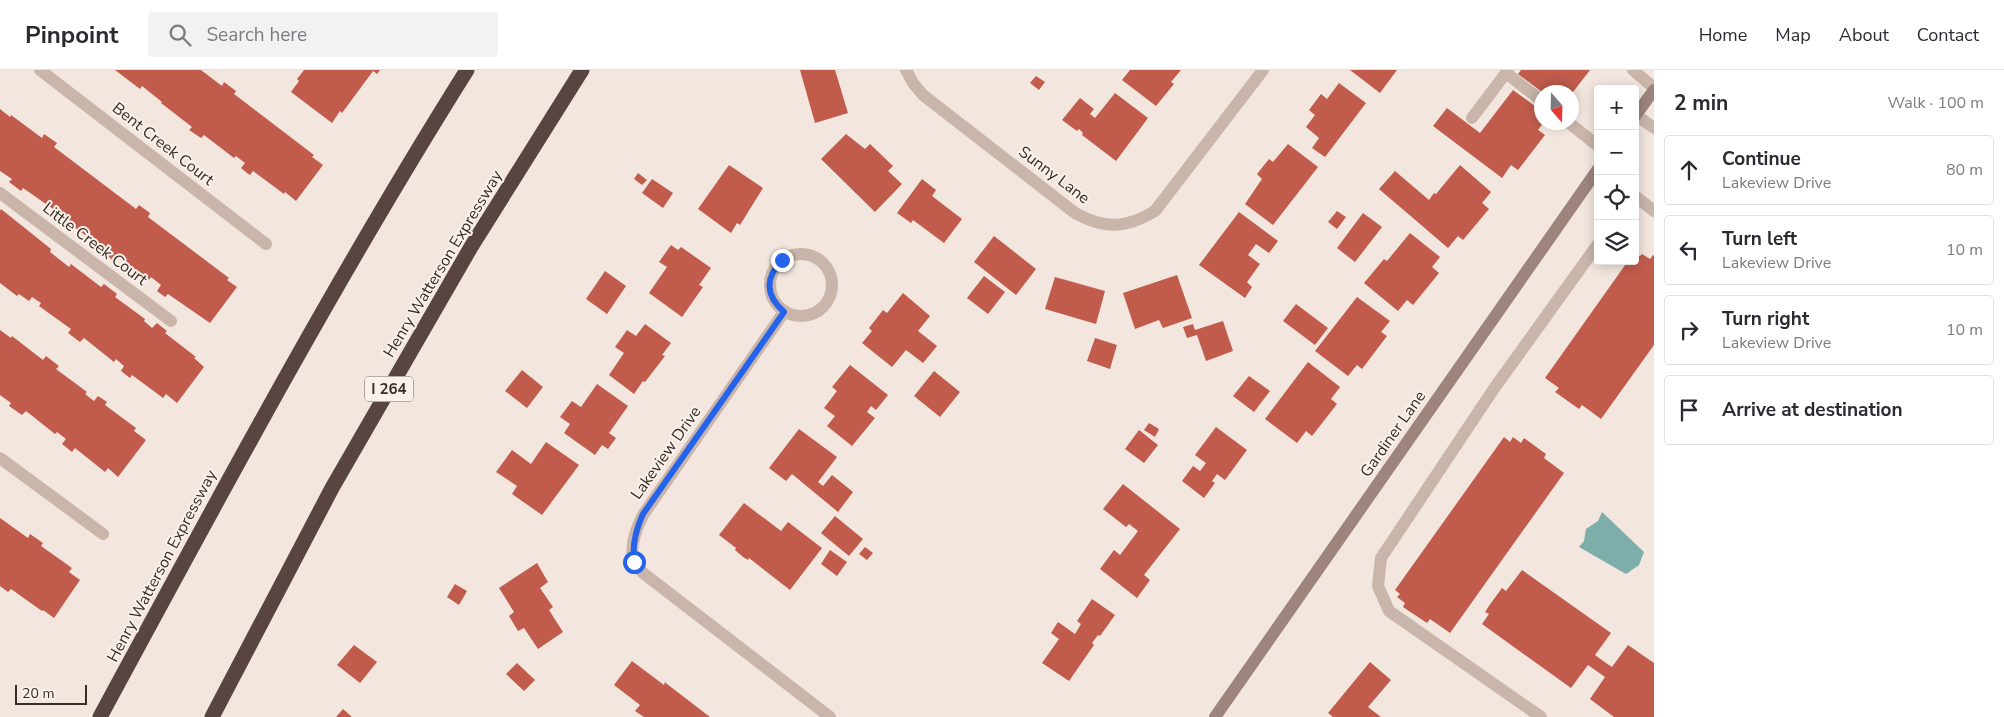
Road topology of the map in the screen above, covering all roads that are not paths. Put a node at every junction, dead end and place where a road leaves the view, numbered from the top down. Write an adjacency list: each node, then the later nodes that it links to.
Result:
1 (40, 70): 20 (street, Bent Creek Court)
2 (467, 70): 26 (highway, Henry Watterson Expressway)
3 (582, 70): 27 (highway, Henry Watterson Expressway / I 264)
4 (906, 70): 5 (street, Sunny Lane)
5 (1263, 70)
6 (1633, 70): 8 (street)
7 (1507, 71): 9 (street); 11 (street)
8 (1654, 89): 10 (main road)
9 (1534, 94)
10 (1639, 112)
11 (1472, 118)
12 (1639, 118): 13 (street)
13 (1654, 128)
14 (1578, 130): 15 (street)
15 (1594, 143)
16 (1594, 175): 29 (main road, Gardiner Lane)
17 (0, 194): 23 (street, Little Creek Court)
18 (1639, 199): 19 (street)
19 (1654, 211)
20 (266, 244)
21 (1594, 250): 30 (street)
22 (784, 312): 22 (street); 28 (street, Lakeview Drive)
23 (171, 321)
24 (0, 458): 25 (street)
25 (103, 534)
26 (100, 717)
27 (212, 717)
28 (830, 717)
29 (1215, 717)
30 (1541, 717)

